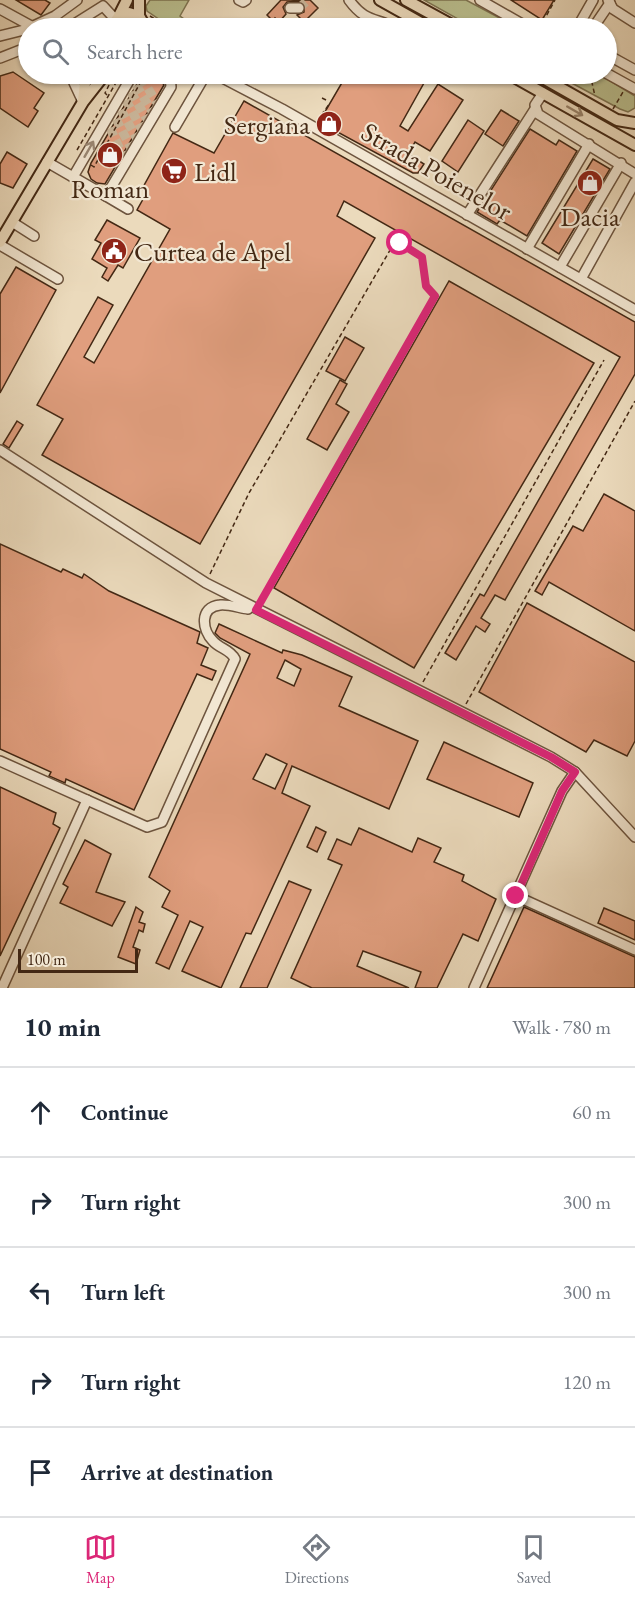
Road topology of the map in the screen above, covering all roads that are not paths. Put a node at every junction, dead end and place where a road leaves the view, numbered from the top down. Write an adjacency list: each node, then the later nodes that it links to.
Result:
1 (77, 0): 13 (street)
2 (127, 0): 16 (main road)
3 (139, 0): 19 (main road)
4 (239, 0): 5 (street)
5 (246, 0)
6 (349, 0): 20 (street)
7 (380, 0): 21 (main road)
8 (480, 0): 23 (street)
9 (593, 0): 24 (street)
10 (412, 2): 22 (main road)
11 (609, 2): 25 (street); 27 (street)
12 (0, 9): 26 (street)
13 (47, 18)
14 (84, 18): 15 (street)
15 (110, 18)
16 (116, 18)
17 (121, 18): 18 (main road)
18 (138, 18)
19 (144, 18)
20 (367, 18)
21 (412, 18)
22 (440, 18)
23 (512, 18)
24 (583, 18)
25 (599, 18)
26 (18, 20)
27 (635, 23)
28 (18, 31): 29 (street)
29 (1, 36)
30 (18, 51): 31 (street)
31 (0, 58)
32 (617, 60): 33 (street)
33 (635, 70)
34 (617, 80): 43 (street)
35 (74, 84): 46 (street)
36 (86, 84): 46 (main road)
37 (102, 84): 46 (main road)
38 (171, 84): 59 (street)
39 (200, 84): 51 (street)
40 (233, 84): 61 (street, Strada Poienelor)
41 (527, 84): 44 (main road)
42 (554, 84): 49 (main road)
43 (630, 88)
44 (543, 93): 47 (street); 53 (main road, one-way to 53)
45 (127, 94): 57 (street, one-way to 45)
46 (82, 102): 54 (main road)
47 (535, 109): 52 (street); 61 (street)
48 (635, 118): 49 (street)
49 (617, 120): 50 (main road)
50 (635, 123)
51 (175, 127)
52 (589, 144): 55 (street); 65 (street)
53 (635, 145)
54 (47, 162): 57 (street); 62 (main road)
55 (621, 163): 56 (street); 66 (street)
56 (635, 174)
57 (73, 177): 59 (street)
58 (635, 182): 68 (street)
59 (106, 196): 60 (street)
60 (128, 209)
61 (467, 215): 65 (street, Strada Poienelor)
62 (12, 222): 63 (street); 64 (main road)
63 (34, 236)
64 (0, 244): 67 (street)
65 (527, 249): 66 (street, Strada Poienelor)
66 (560, 267): 68 (street, Strada Poienelor)
67 (58, 279)
68 (581, 279): 69 (street, Strada Poienelor)
69 (635, 310)
70 (0, 450): 71 (street)
71 (256, 610): 73 (street); 74 (street)
72 (0, 761): 74 (street)
73 (575, 772): 75 (street); 76 (street)
74 (87, 800): 78 (street)
75 (635, 837)
76 (516, 896): 77 (street); 79 (street)
77 (635, 950)
78 (2, 988)
79 (474, 988)

